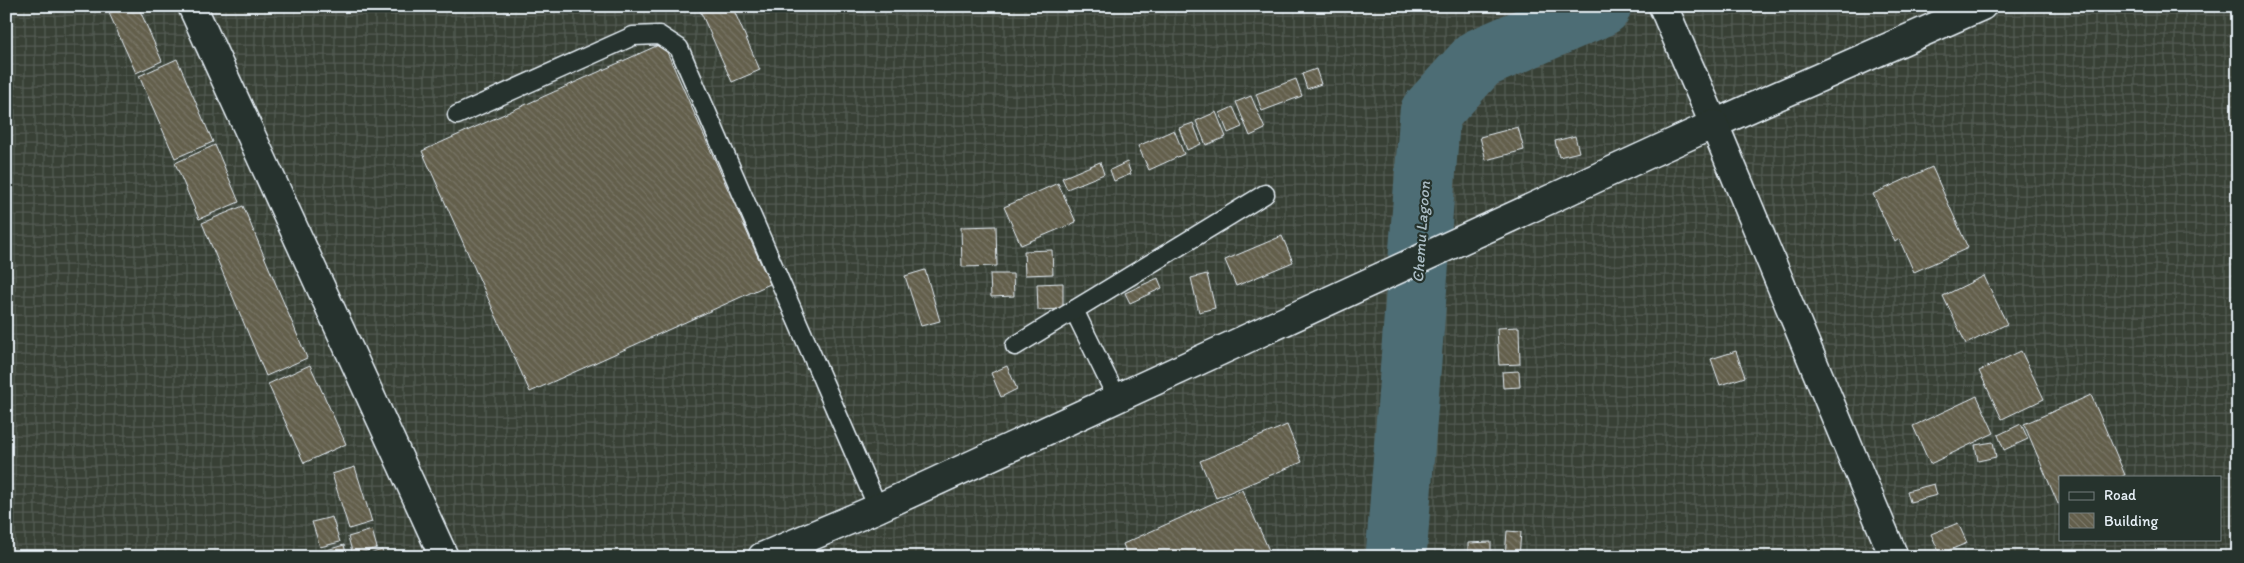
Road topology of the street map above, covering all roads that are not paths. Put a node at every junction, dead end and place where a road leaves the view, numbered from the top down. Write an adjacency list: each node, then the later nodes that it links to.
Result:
1 (192, 6): 11 (street)
2 (1664, 6): 5 (street)
3 (1982, 6): 5 (street)
4 (457, 114): 10 (lane)
5 (1714, 124): 9 (street); 13 (street)
6 (1264, 194): 7 (lane)
7 (1074, 310): 8 (lane); 9 (lane)
8 (1015, 346)
9 (1117, 398): 10 (street)
10 (878, 508): 12 (street)
11 (444, 557)
12 (762, 557)
13 (1894, 557)

